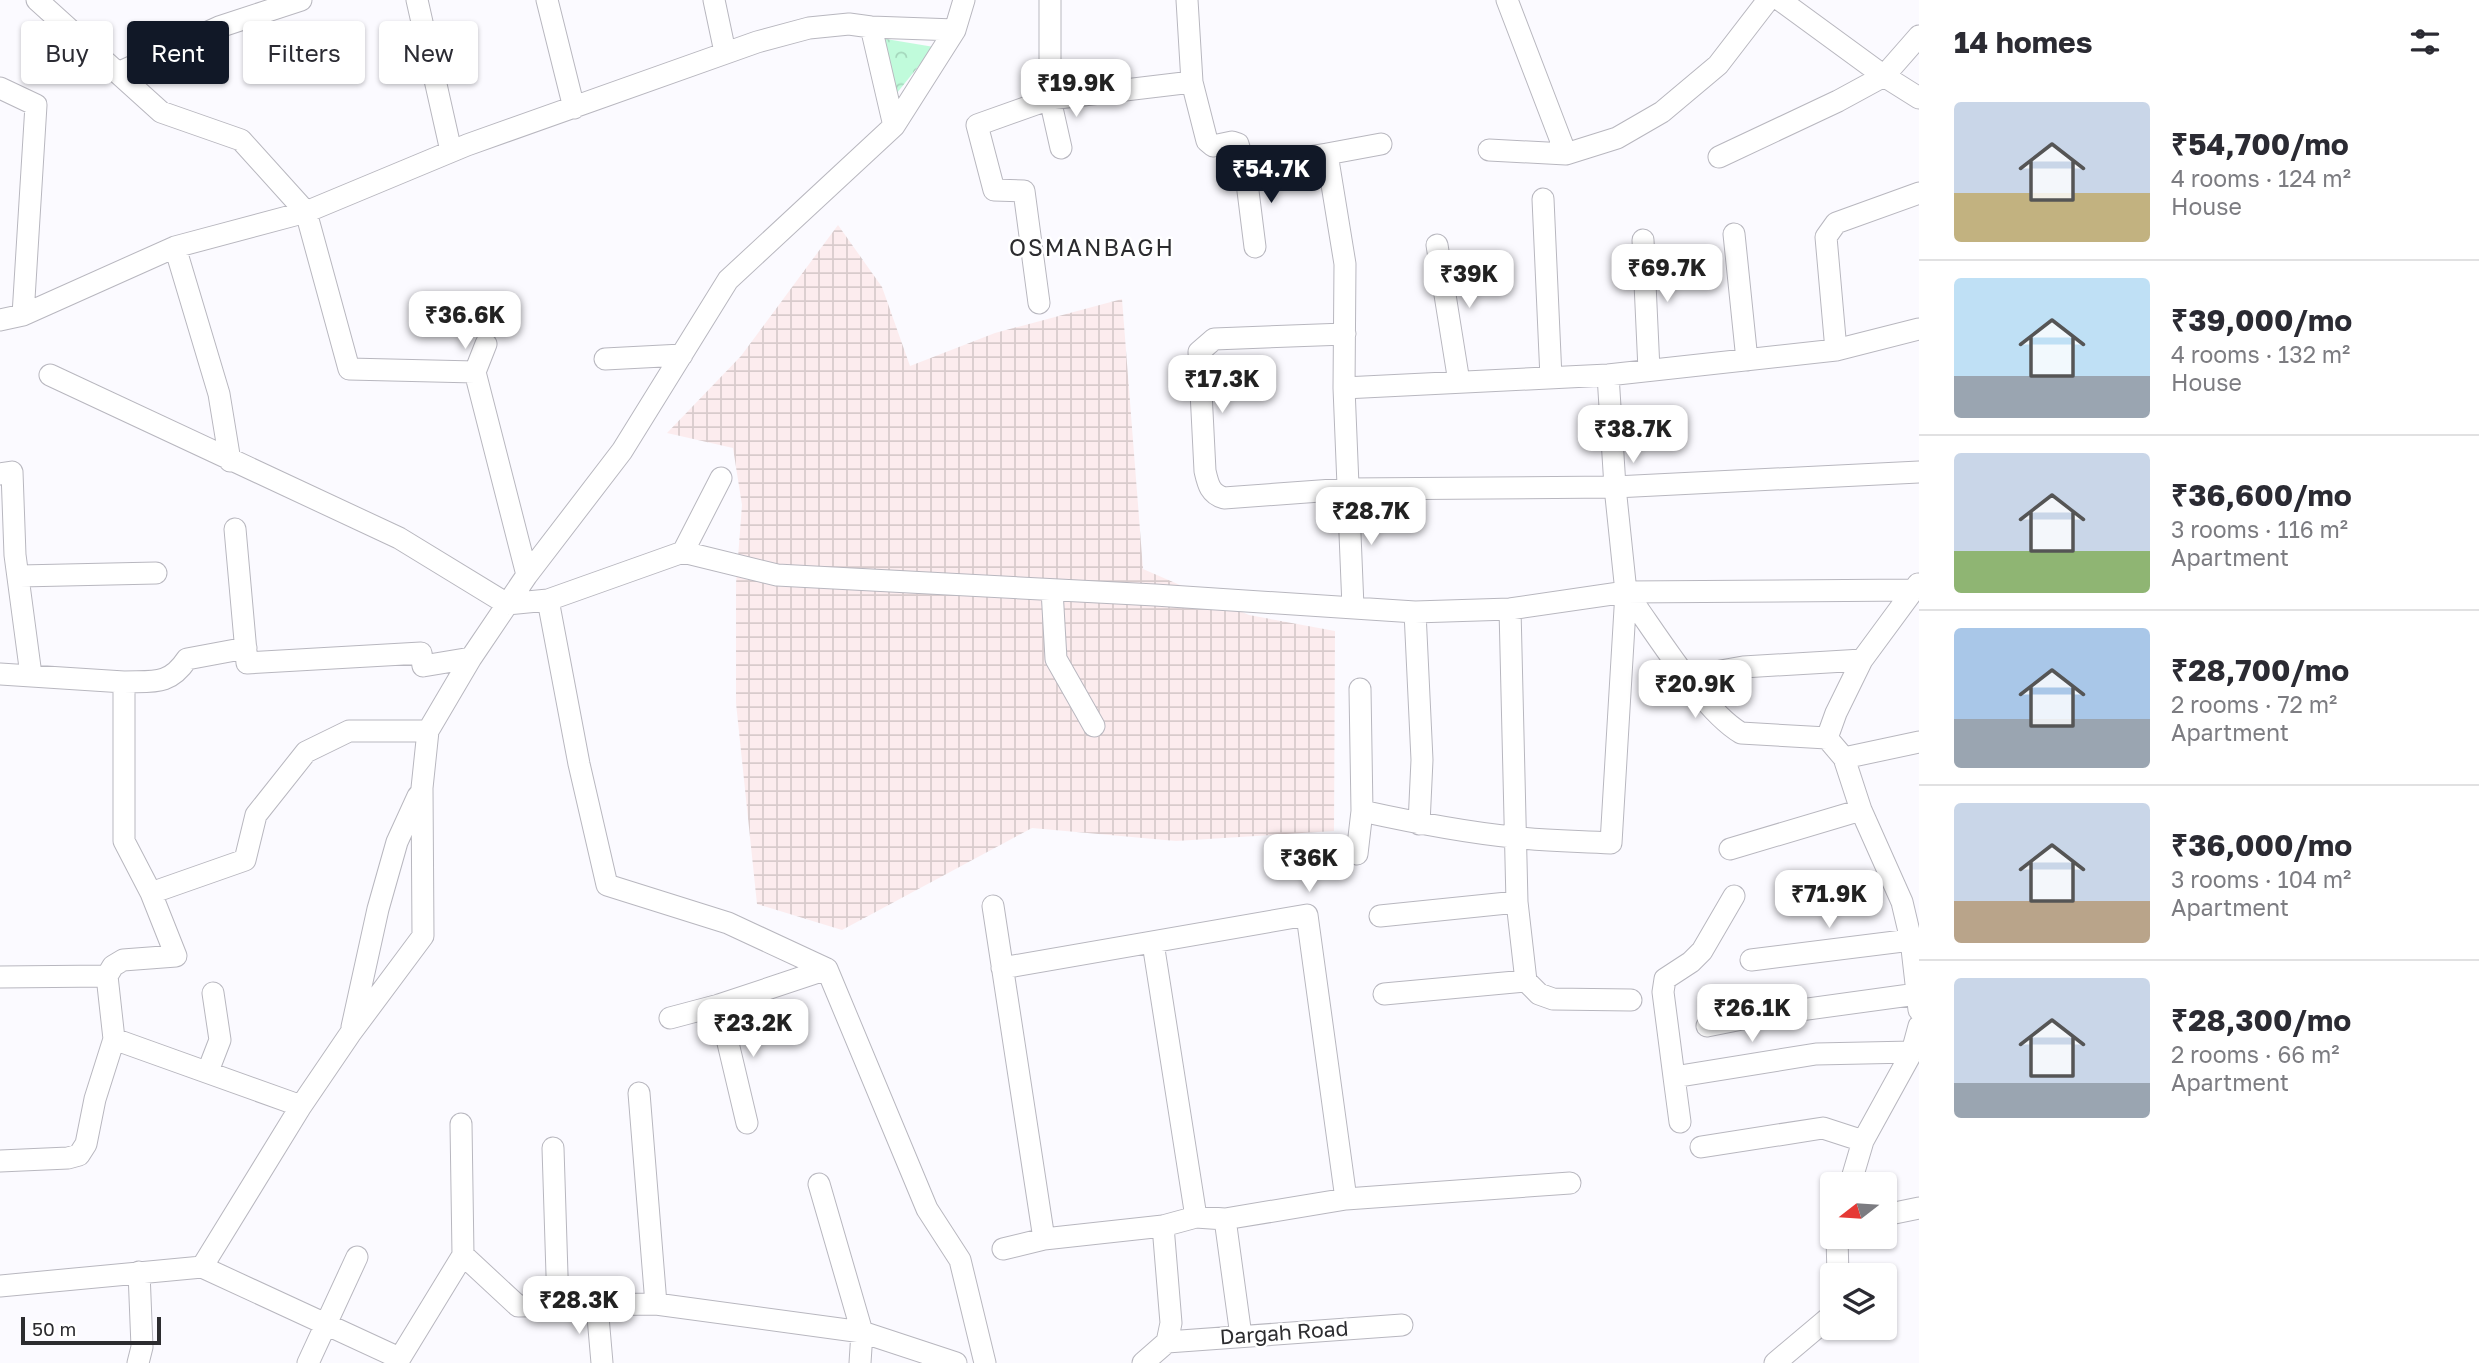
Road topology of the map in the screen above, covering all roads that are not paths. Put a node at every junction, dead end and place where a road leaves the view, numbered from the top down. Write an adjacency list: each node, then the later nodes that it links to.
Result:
1 (37, 0): 16 (street)
2 (301, 0): 16 (street)
3 (417, 0): 27 (street)
4 (547, 0): 22 (street)
5 (714, 0): 15 (street)
6 (964, 0): 13 (street)
7 (1050, 0): 21 (street)
8 (1187, 0): 18 (street)
9 (1507, 0): 29 (street)
10 (1768, 0): 29 (street)
11 (1780, 0): 17 (street)
12 (871, 27): 13 (street); 15 (street); 23 (street)
13 (955, 30): 23 (street)
14 (1919, 36): 17 (street)
15 (725, 52): 22 (street)
16 (120, 72): 34 (street)
17 (1884, 76): 20 (street); 30 (street)
18 (1192, 82): 21 (street); 31 (street)
19 (0, 88): 41 (street)
20 (1919, 98)
21 (1049, 99): 25 (street); 40 (street)
22 (574, 108): 27 (street)
23 (894, 126): 47 (street)
24 (1381, 144): 28 (street)
25 (1061, 148)
26 (1489, 150): 29 (street)
27 (451, 151): 34 (street)
28 (1327, 154): 31 (street); 44 (street)
29 (1566, 154)
30 (1719, 157)
31 (1245, 167): 39 (street)
32 (1919, 193): 46 (street)
33 (1543, 200): 54 (street)
34 (306, 212): 38 (street); 51 (street)
35 (1734, 234): 49 (street)
36 (1643, 240): 50 (street)
37 (1437, 245): 55 (street)
38 (175, 247): 41 (street); 57 (street)
39 (1255, 247)
40 (1039, 303)
41 (23, 315): 42 (street)
42 (0, 320)
43 (1919, 329): 46 (street)
44 (1345, 334): 56 (street); 62 (street)
45 (486, 344): 51 (street)
46 (1836, 350): 49 (street)
47 (682, 355): 48 (street); 67 (street)
48 (605, 359)
49 (1746, 360): 50 (street)
50 (1649, 370): 53 (street)
51 (475, 372): 67 (street)
52 (50, 375): 57 (street)
53 (1608, 375): 54 (street); 61 (street)
54 (1551, 378): 55 (street)
55 (1459, 382): 56 (street)
56 (1344, 388): 62 (street)
57 (230, 461): 73 (street)
58 (1919, 472): 61 (street)
59 (0, 474): 65 (street)
60 (721, 478): 64 (street)
61 (1615, 487): 62 (street); 71 (street)
62 (1347, 489): 74 (street)
63 (235, 529): 77 (street)
64 (683, 552): 70 (street); 72 (street)
65 (8, 555): 68 (street)
66 (156, 573): 68 (street)
67 (527, 575): 73 (street)
68 (20, 576): 81 (street)
69 (1916, 586): 71 (street); 79 (street)
70 (1052, 590): 74 (street); 85 (street)
71 (1626, 592): 75 (street); 82 (street); 94 (street)
72 (548, 600): 73 (street); 106 (street)
73 (507, 604): 78 (street)
74 (1353, 607): 76 (street)
75 (1510, 609): 76 (street); 94 (street)
76 (1415, 612): 93 (street)
77 (246, 648): 78 (street); 83 (street)
78 (471, 658): 86 (street)
79 (1862, 660): 82 (street); 87 (street)
80 (0, 674): 81 (street)
81 (31, 675): 83 (street)
82 (1687, 677): 87 (street)
83 (124, 682): 97 (street)
84 (1360, 689): 92 (street)
85 (1094, 726)
86 (428, 731): 90 (street); 97 (street)
87 (1827, 738): 89 (street)
88 (1919, 742): 89 (street)
89 (1844, 758): 91 (street)
90 (422, 788): 118 (street); 118 (street)
91 (1861, 810): 95 (street); 102 (street)
92 (1362, 811): 93 (street); 96 (street)
93 (1419, 824): 94 (street)
94 (1516, 838): 99 (street)
95 (1730, 849)
96 (1357, 854)
97 (151, 893): 107 (street)
98 (1734, 896): 122 (street)
99 (1517, 902): 101 (street); 109 (street)
100 (993, 906): 105 (street)
101 (1380, 916)
102 (1911, 940): 104 (street); 113 (street)
103 (1153, 943): 105 (street); 135 (street); 138 (street)
104 (1751, 960)
105 (1002, 968): 141 (street)
106 (827, 970): 114 (street); 163 (street)
107 (107, 976): 108 (street); 119 (street)
108 (0, 977)
109 (1526, 981): 111 (street); 112 (street)
110 (213, 992): 121 (street)
111 (1384, 994)
112 (1631, 1000)
113 (1918, 1002): 117 (street)
114 (719, 1005): 115 (street); 126 (street)
115 (670, 1018)
116 (1919, 1026): 120 (street)
117 (1707, 1027)
118 (350, 1034): 124 (street)
119 (114, 1039): 121 (street); 131 (street)
120 (1912, 1052): 122 (street); 128 (street)
121 (208, 1071): 124 (street)
122 (1674, 1077): 125 (street)
123 (639, 1093): 148 (street)
124 (301, 1105): 145 (street)
125 (1680, 1122)
126 (747, 1123)
127 (461, 1124): 143 (street)
128 (1863, 1141): 129 (street); 132 (street)
129 (1702, 1147)
130 (553, 1148): 150 (street)
131 (0, 1161)
132 (1854, 1172)
133 (1570, 1183): 135 (street)
134 (819, 1184): 154 (street)
135 (1346, 1199): 139 (street)
136 (1919, 1208): 137 (street)
137 (1897, 1213)
138 (1196, 1217): 139 (street); 140 (street)
139 (1225, 1219): 155 (street)
140 (1163, 1226): 141 (street); 156 (street)
141 (1044, 1239): 142 (street)
142 (1003, 1249)
143 (463, 1255): 150 (street); 157 (street)
144 (358, 1257): 151 (street)
145 (202, 1267): 146 (street); 151 (street)
146 (139, 1272): 147 (street); 158 (street)
147 (0, 1286)
148 (656, 1304): 149 (street); 154 (street)
149 (597, 1305): 150 (street); 160 (street)
150 (558, 1306)
151 (325, 1325): 157 (street); 159 (street)
152 (1402, 1325): 155 (street, Dargah Road)
153 (1820, 1325): 165 (street)
154 (862, 1332): 161 (street); 162 (street)
155 (1241, 1336): 156 (street, Dargah Road)
156 (1167, 1342): 164 (street)
157 (398, 1360)
158 (138, 1363)
159 (308, 1363)
160 (602, 1363)
161 (860, 1363)
162 (956, 1363)
163 (985, 1363)
164 (1143, 1363)
165 (1774, 1363)

